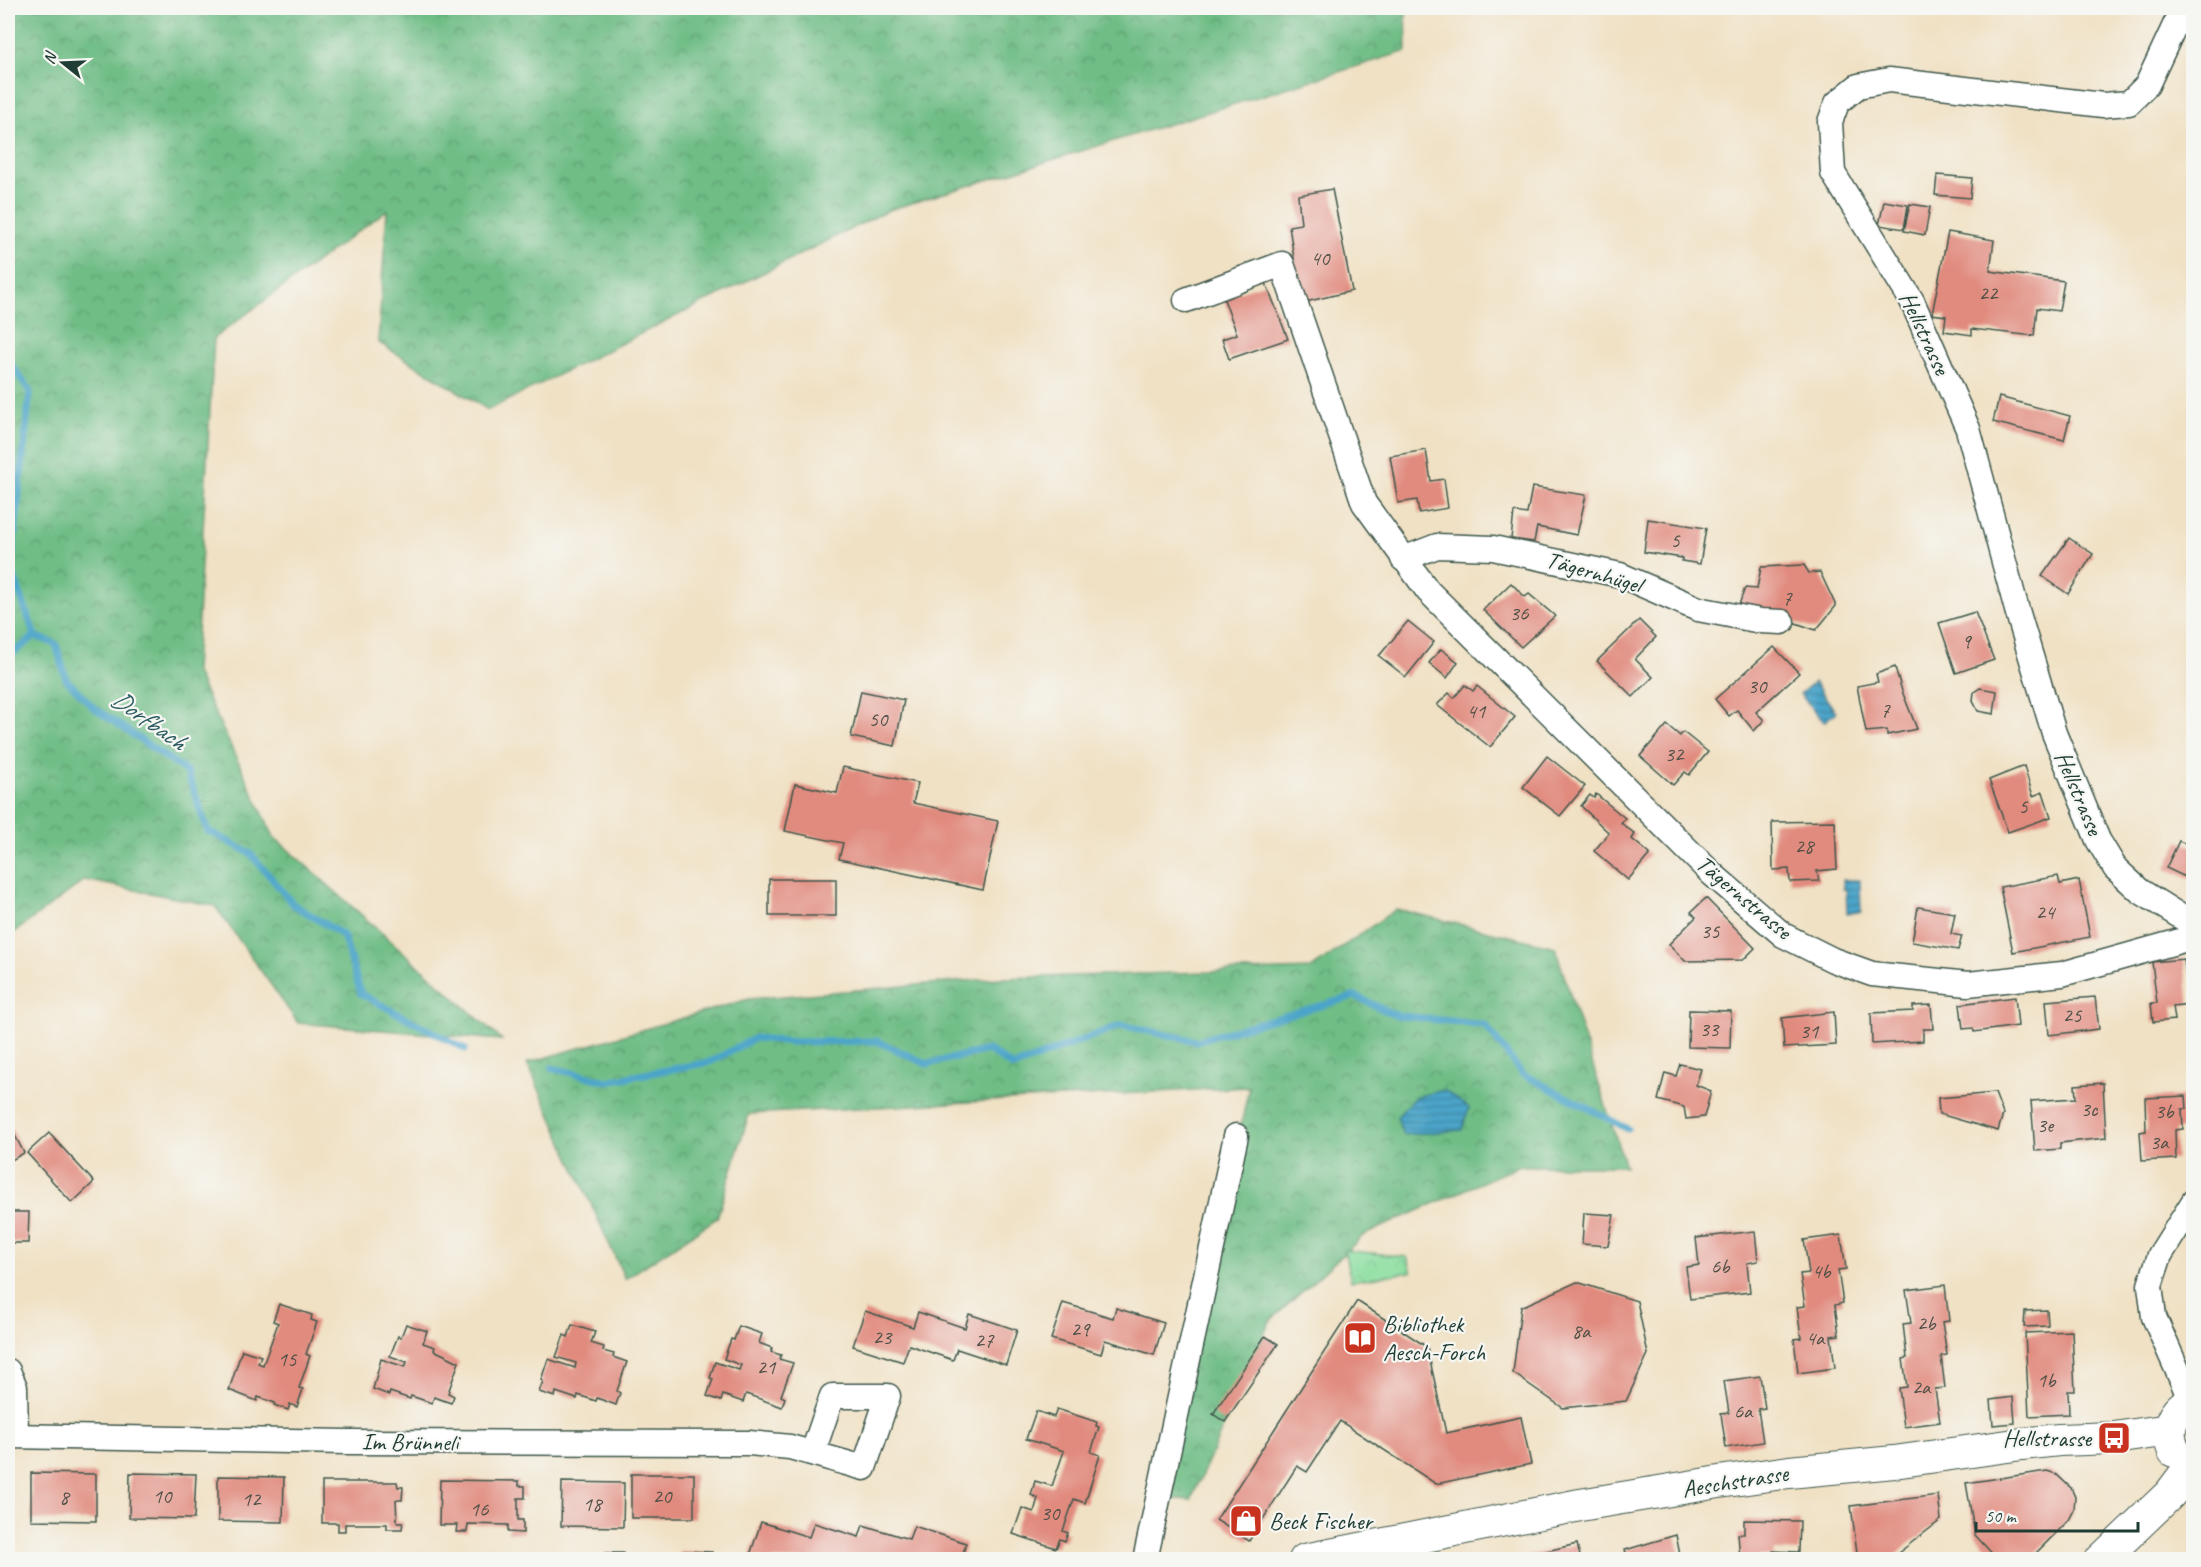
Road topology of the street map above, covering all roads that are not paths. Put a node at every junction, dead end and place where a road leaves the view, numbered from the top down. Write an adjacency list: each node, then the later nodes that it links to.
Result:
1 (2182, 8): 5 (street, Hellstrasse)
2 (1186, 300): 3 (street, Tägernstrasse)
3 (1403, 560): 4 (street, Tägernhügel); 6 (street, Tägernstrasse)
4 (1782, 622)
5 (2193, 925)
6 (2193, 937)
7 (1236, 1136): 15 (street)
8 (2193, 1201): 10 (street)
9 (8, 1371): 12 (street)
10 (2192, 1401): 11 (main road)
11 (2169, 1430): 14 (main road); 16 (main road, Aeschstrasse)
12 (12, 1436): 13 (street, Im Brünneli)
13 (813, 1452)
14 (2192, 1466): 17 (main road)
15 (1145, 1560)
16 (1305, 1560)
17 (2101, 1560)

